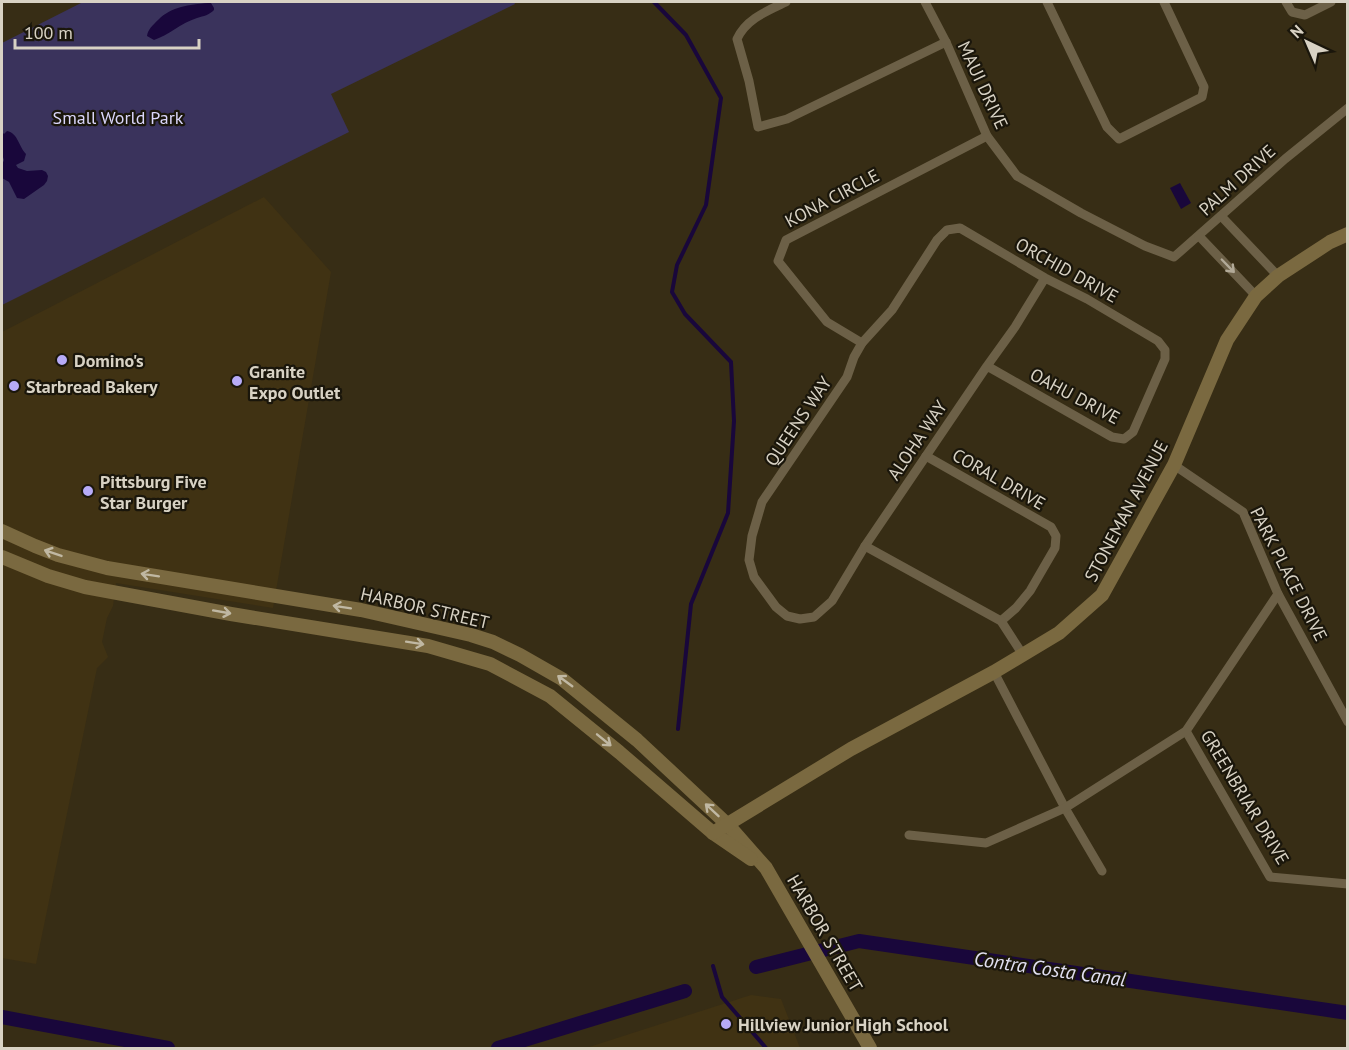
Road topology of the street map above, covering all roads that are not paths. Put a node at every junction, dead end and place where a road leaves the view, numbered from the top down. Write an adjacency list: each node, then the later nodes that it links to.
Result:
1 (786, 2): 7 (street)
2 (925, 2): 7 (street, MAUI DRIVE)
3 (1047, 2): 4 (street)
4 (1164, 2)
5 (1286, 2): 6 (street)
6 (1331, 2)
7 (946, 42): 9 (street, MAUI DRIVE)
8 (1347, 108): 10 (street, PALM DRIVE)
9 (987, 136): 14 (street, MAUI DRIVE); 18 (street, KONA CIRCLE)
10 (1221, 216): 13 (street, PALM DRIVE); 15 (street)
11 (947, 230): 16 (street, ORCHID DRIVE); 18 (street, QUEENS WAY)
12 (1347, 234): 15 (street, STONEMAN AVENUE)
13 (1199, 236): 14 (street, PALM DRIVE); 17 (street, one-way to 17)
14 (1145, 246)
15 (1278, 276): 17 (street, STONEMAN AVENUE)
16 (1045, 278): 19 (street, ORCHID DRIVE); 20 (street, ALOHA WAY)
17 (1256, 296): 22 (street, STONEMAN AVENUE)
18 (862, 343): 29 (street, QUEENS WAY)
19 (1166, 350): 20 (street, OAHU DRIVE)
20 (987, 366): 21 (street, ALOHA WAY)
21 (926, 456): 24 (street, ALOHA WAY); 30 (street, CORAL DRIVE)
22 (1174, 465): 28 (street, PARK PLACE DRIVE); 31 (street, STONEMAN AVENUE)
23 (2, 531): 26 (street, HARBOR STREET, one-way to 23)
24 (866, 546): 29 (street, ALOHA WAY); 30 (street)
25 (2, 557): 27 (street, HARBOR STREET)
26 (107, 568): 27 (street); 36 (street, HARBOR STREET, one-way to 26)
27 (103, 591): 37 (street, HARBOR STREET, one-way to 37)
28 (1278, 594): 33 (street, PARK PLACE DRIVE); 34 (street)
29 (813, 617)
30 (1001, 621): 31 (street)
31 (1023, 655): 32 (street, STONEMAN AVENUE)
32 (994, 672): 35 (street); 36 (street, STONEMAN AVENUE)
33 (1347, 722)
34 (1186, 731): 35 (street); 41 (street, GREENBRIAR DRIVE)
35 (1065, 808): 38 (street); 40 (street)
36 (728, 825): 37 (street, STONEMAN AVENUE); 39 (street, HARBOR STREET)
37 (713, 833): 39 (street, HARBOR STREET)
38 (909, 835)
39 (766, 868): 42 (street, HARBOR STREET)
40 (1102, 870)
41 (1347, 884)
42 (870, 1048)

